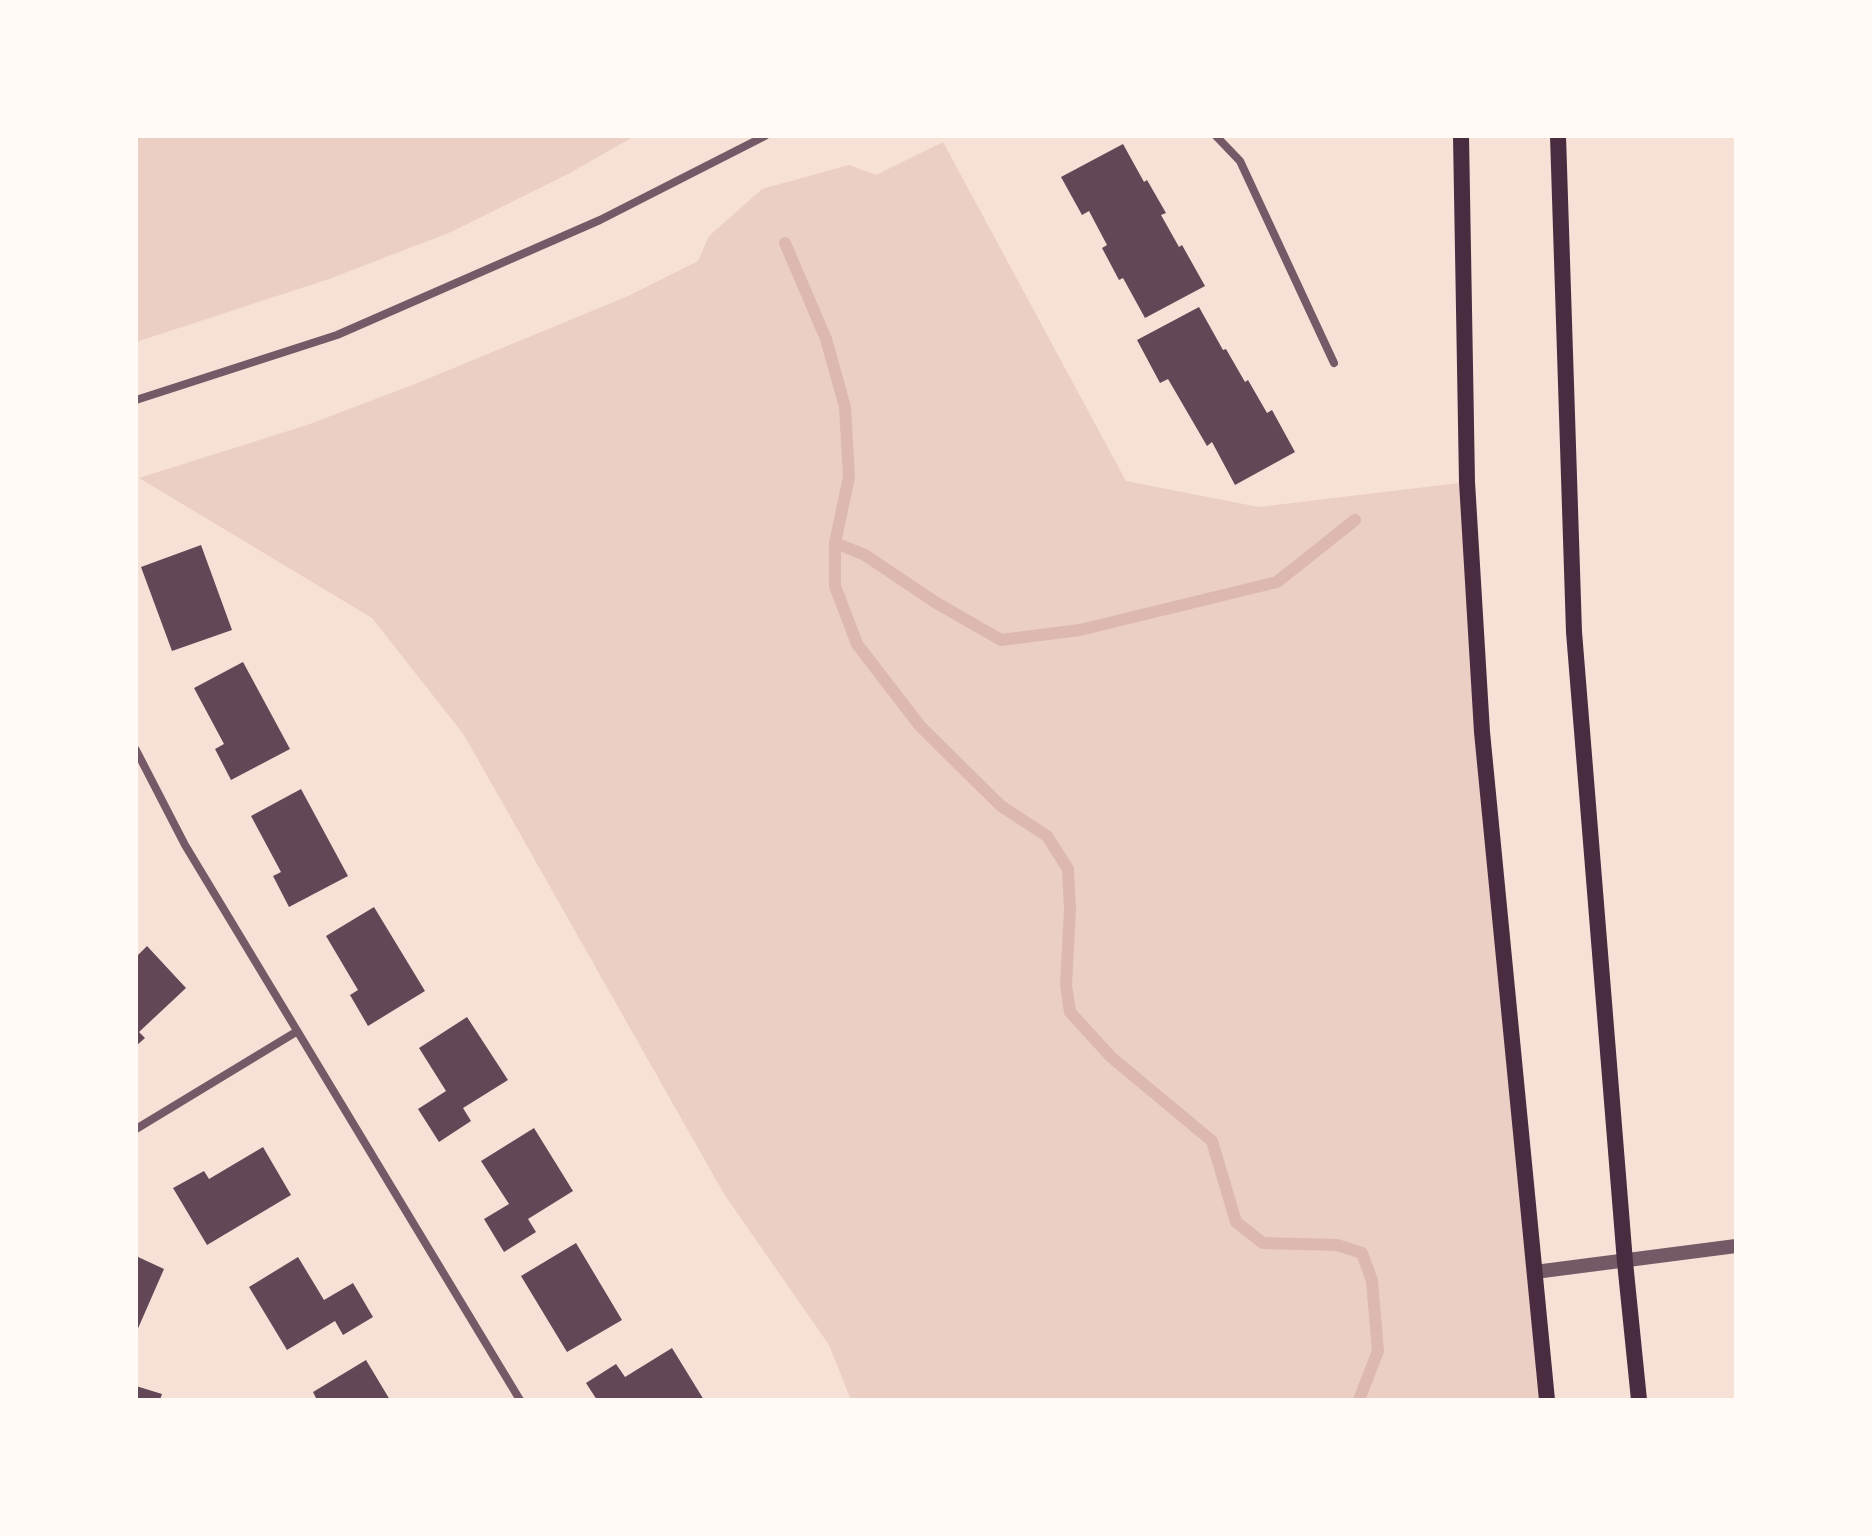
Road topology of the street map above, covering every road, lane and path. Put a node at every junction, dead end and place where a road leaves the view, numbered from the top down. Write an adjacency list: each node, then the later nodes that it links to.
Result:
1 (765, 136): 6 (street)
2 (1216, 136): 5 (street)
3 (1461, 136): 12 (main road)
4 (1558, 136): 11 (main road)
5 (1334, 363)
6 (136, 400)
7 (136, 750): 8 (street)
8 (296, 1032): 9 (street); 13 (street)
9 (136, 1129)
10 (1736, 1246): 11 (street)
11 (1625, 1262): 12 (street); 15 (main road)
12 (1535, 1272): 14 (main road)
13 (520, 1400)
14 (1547, 1400)
15 (1639, 1400)

